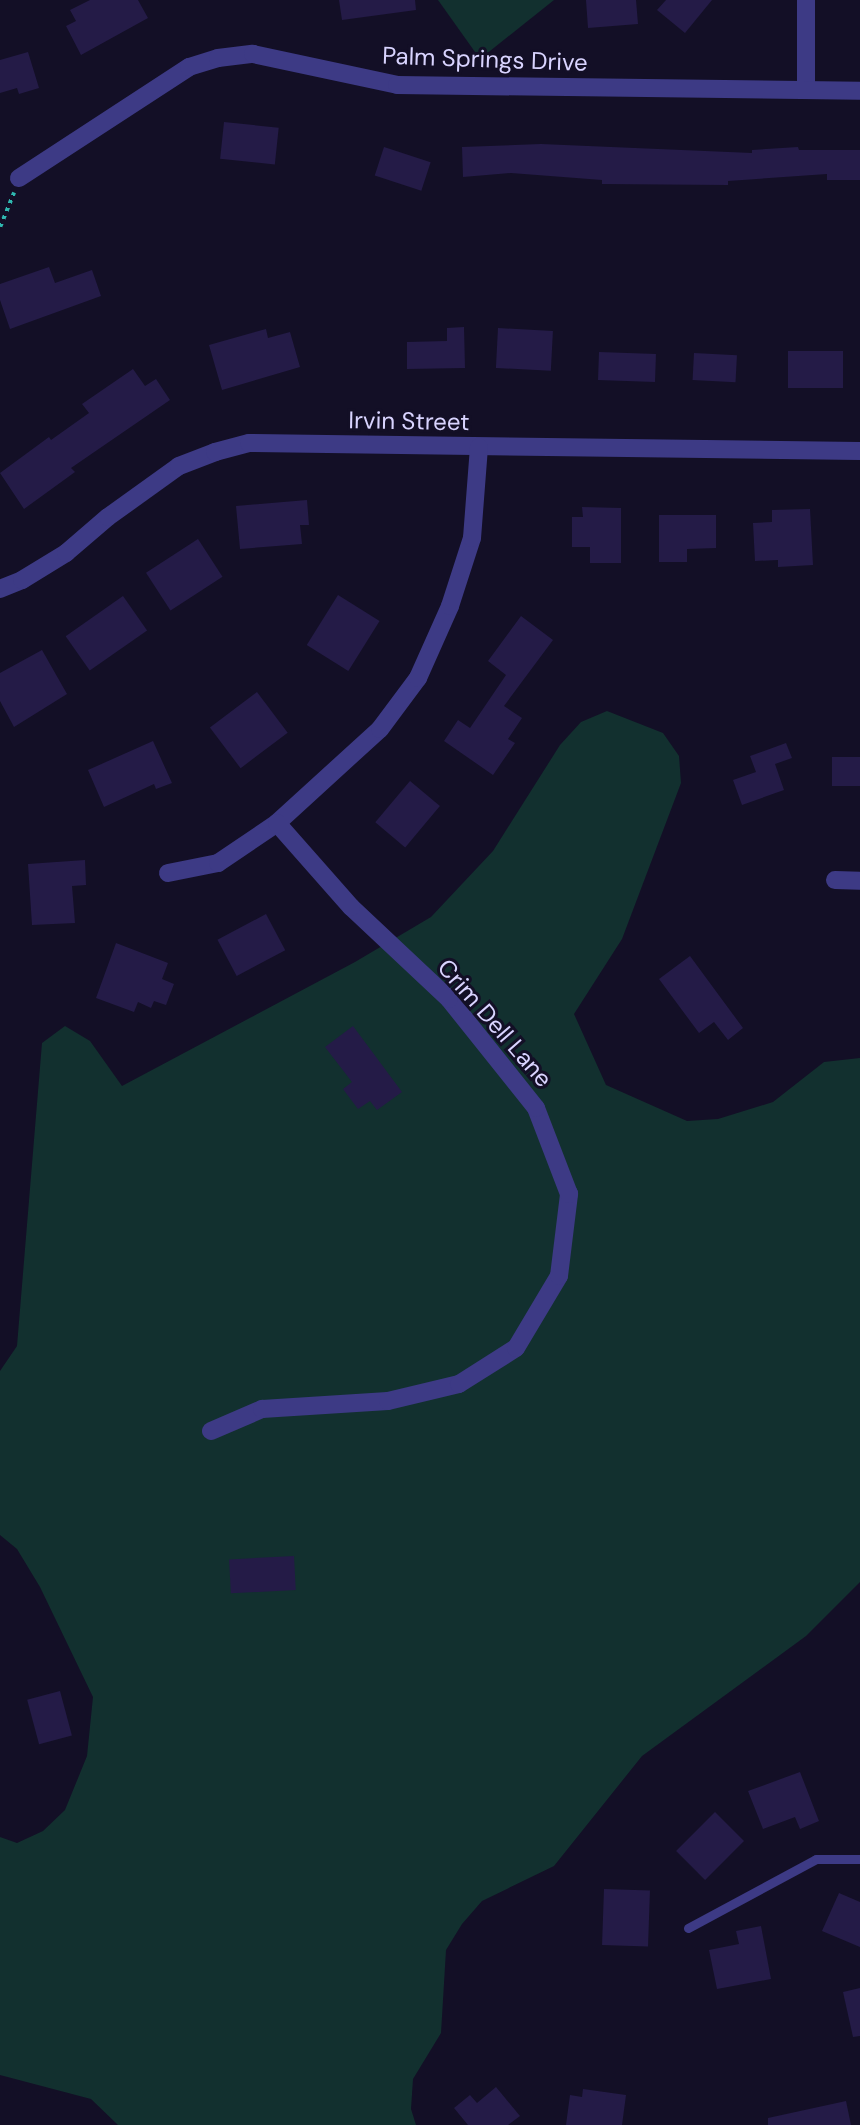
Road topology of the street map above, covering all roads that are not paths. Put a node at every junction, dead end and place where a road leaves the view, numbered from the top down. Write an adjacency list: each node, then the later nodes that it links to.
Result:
1 (806, 0): 2 (street)
2 (806, 89): 3 (street, Palm Springs Drive); 4 (street, Palm Springs Drive)
3 (860, 91)
4 (19, 178)
5 (479, 447): 6 (street, Irvin Street); 7 (street, Irvin Street); 8 (street)
6 (860, 451)
7 (0, 589)
8 (277, 823): 9 (street); 12 (street, Crim Dell Lane)
9 (168, 873)
10 (835, 880): 11 (street)
11 (860, 881)
12 (211, 1431)
13 (860, 1859): 14 (lane)
14 (688, 1928)

